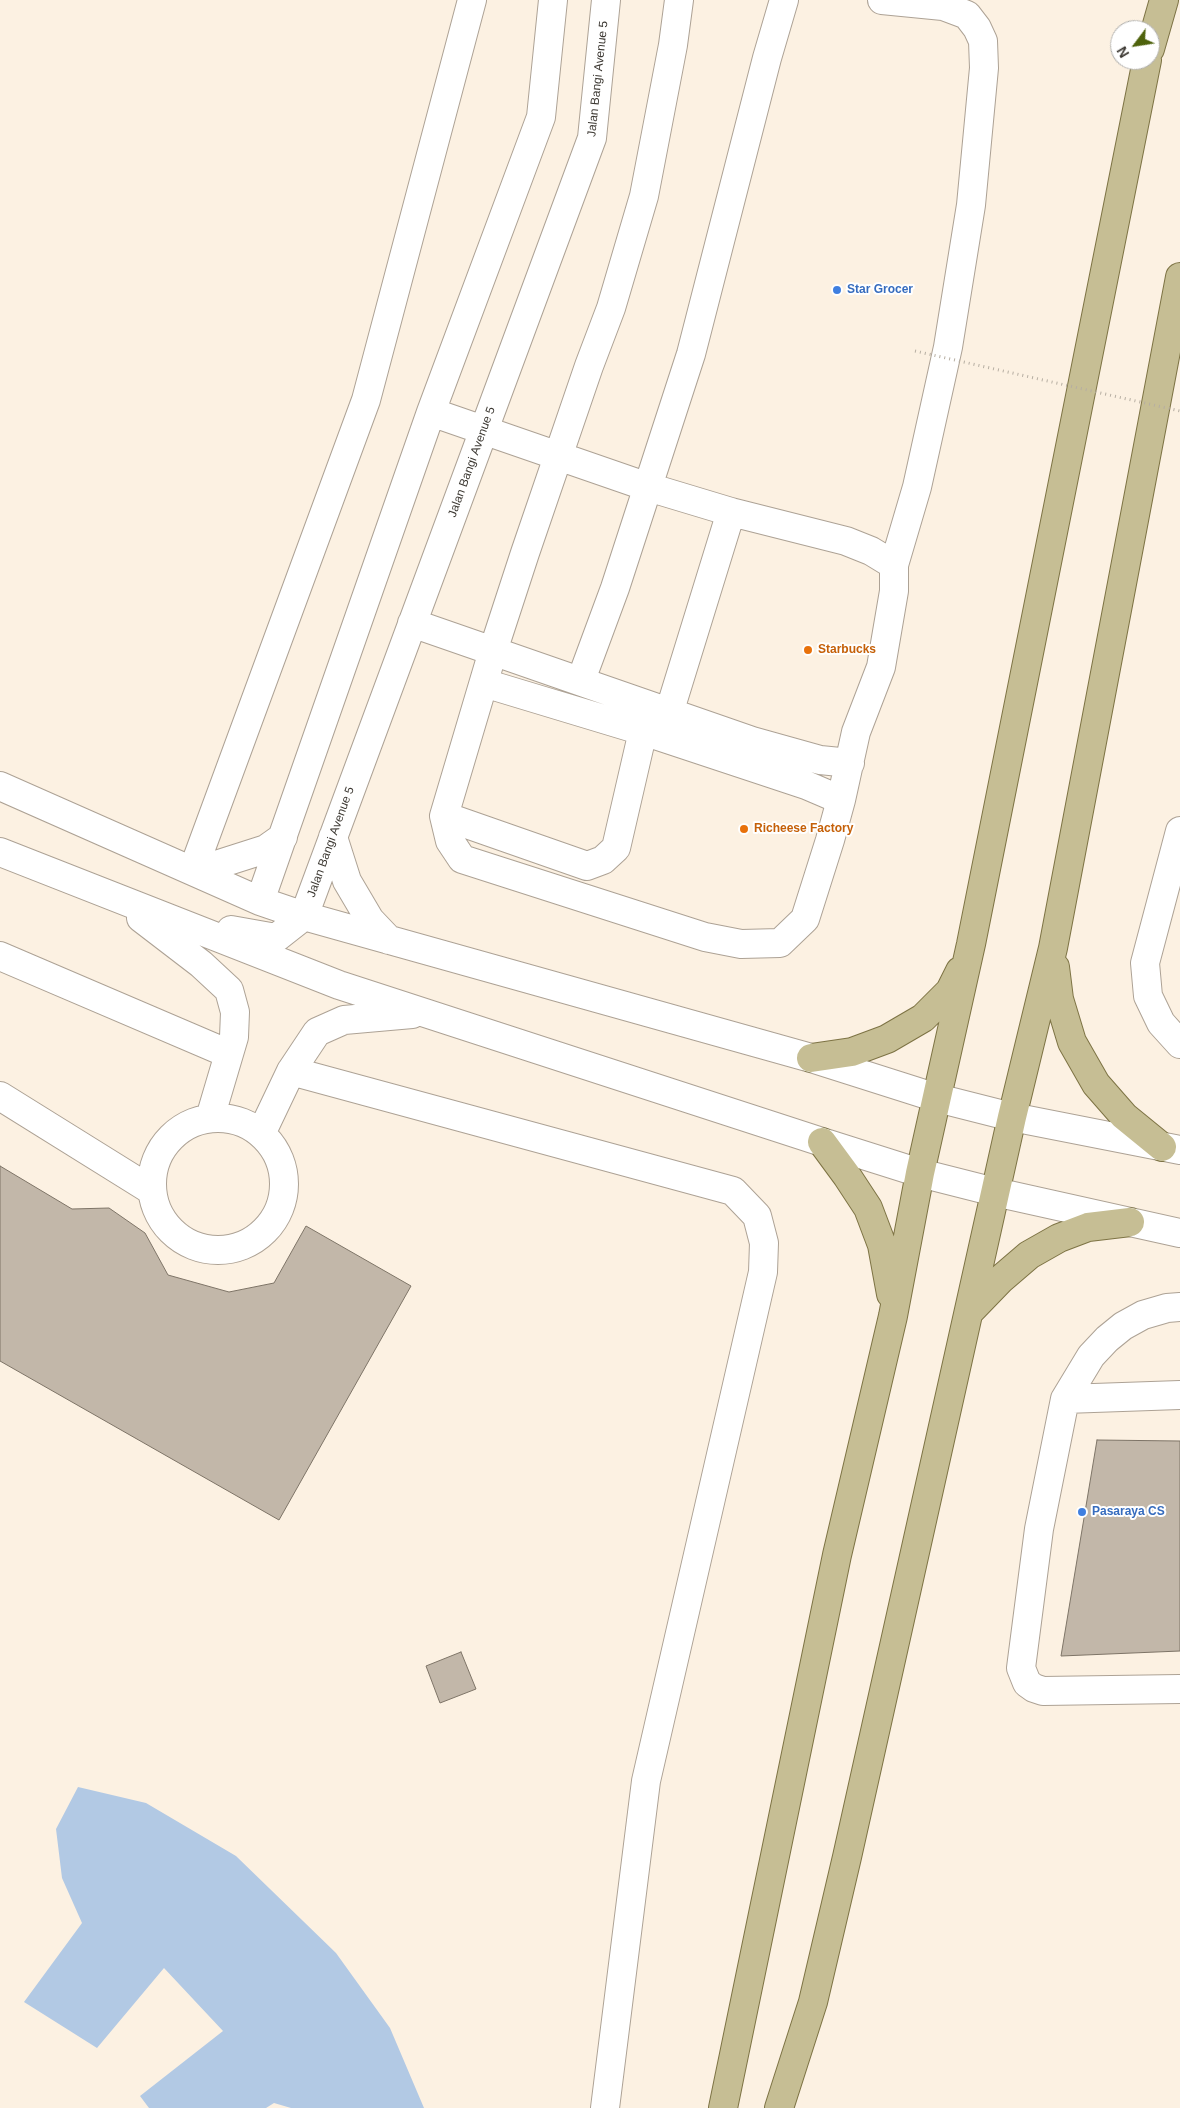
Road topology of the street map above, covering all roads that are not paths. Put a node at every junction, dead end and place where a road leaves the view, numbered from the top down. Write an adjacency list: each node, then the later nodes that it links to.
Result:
1 (472, 0): 33 (street)
2 (553, 0): 13 (street)
3 (606, 0): 14 (street, Jalan Bangi Avenue 5)
4 (679, 0): 15 (street)
5 (784, 0): 16 (street)
6 (882, 0): 18 (street)
7 (1156, 0): 9 (street)
8 (1164, 0): 10 (main road)
9 (1153, 20)
10 (1158, 20)
11 (1145, 70): 40 (main road)
12 (1180, 277): 41 (main road)
13 (431, 412): 14 (street); 30 (street)
14 (484, 431): 15 (street); 19 (street, Jalan Bangi Avenue 5)
15 (559, 455): 16 (street); 20 (street)
16 (648, 487): 17 (street); 21 (street)
17 (731, 512): 18 (street); 23 (street)
18 (894, 565): 25 (street)
19 (412, 623): 20 (street); 31 (street, Jalan Bangi Avenue 5)
20 (493, 652): 21 (street); 22 (street)
21 (580, 680): 23 (street)
22 (484, 682): 24 (street); 28 (street)
23 (669, 713): 25 (street)
24 (643, 731): 27 (street); 28 (street)
25 (850, 763): 27 (street)
26 (0, 786): 33 (street)
27 (841, 800): 28 (street)
28 (444, 816)
29 (1180, 831): 45 (street)
30 (283, 837): 33 (street); 35 (street)
31 (333, 837): 36 (street, Jalan Bangi Avenue 5); 39 (street)
32 (0, 852): 34 (street)
33 (195, 871): 35 (street)
34 (109, 895): 37 (street); 46 (street)
35 (260, 901): 36 (street); 38 (street)
36 (304, 916): 38 (street); 39 (street)
37 (178, 922): 38 (street); 43 (street)
38 (276, 938): 43 (street)
39 (389, 940): 47 (street)
40 (971, 944): 47 (main road); 50 (main road)
41 (1054, 948): 52 (main road); 55 (main road)
42 (0, 956): 46 (street)
43 (339, 985): 44 (street)
44 (426, 1013): 48 (street); 54 (street)
45 (1180, 1044)
46 (230, 1054): 51 (street)
47 (811, 1058): 50 (street)
48 (291, 1071): 53 (street); 67 (street)
49 (0, 1096): 57 (street)
50 (937, 1098): 52 (street); 56 (main road)
51 (210, 1118): 53 (street); 57 (street)
52 (1012, 1118): 55 (street); 58 (main road)
53 (262, 1134): 57 (street)
54 (822, 1142): 56 (street); 63 (main road)
55 (1171, 1149)
56 (920, 1174): 58 (street); 63 (main road)
57 (152, 1190)
58 (995, 1192): 59 (street); 62 (main road)
59 (1130, 1222): 60 (street); 62 (main road)
60 (1180, 1233)
61 (1180, 1307): 65 (street)
62 (970, 1310): 69 (main road)
63 (893, 1316): 68 (main road)
64 (1180, 1395): 65 (street)
65 (1065, 1399): 66 (street)
66 (1180, 1689)
67 (605, 2108)
68 (723, 2108)
69 (779, 2108)

